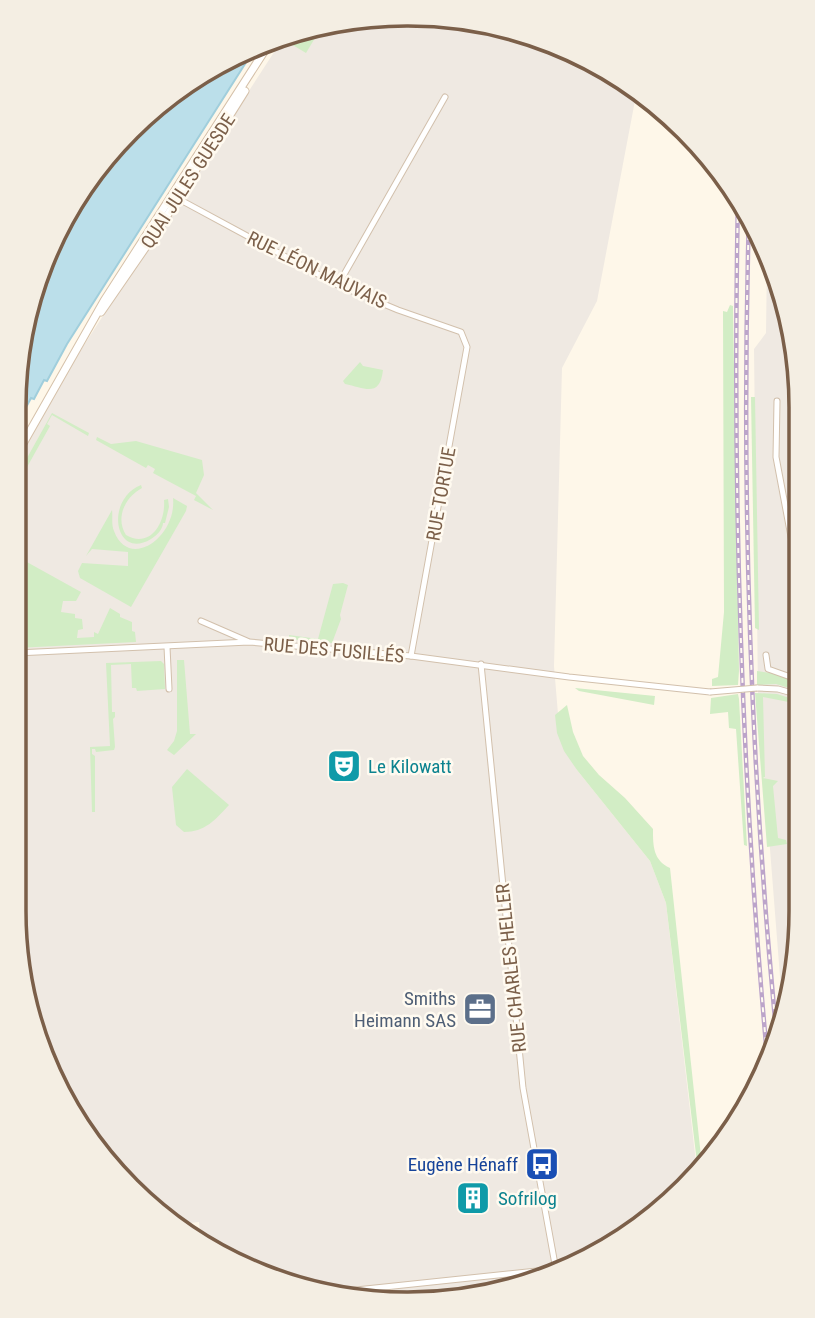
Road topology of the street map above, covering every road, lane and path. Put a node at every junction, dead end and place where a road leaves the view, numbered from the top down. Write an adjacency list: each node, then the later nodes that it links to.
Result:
1 (271, 52): 4 (main road, QUAI JULES GUESDE)
2 (262, 55): 4 (main road, QUAI JULES GUESDE)
3 (445, 97): 5 (street)
4 (175, 197): 5 (street, RUE LÉON MAUVAIS); 8 (main road, QUAI JULES GUESDE)
5 (338, 285): 6 (street, RUE LÉON MAUVAIS)
6 (461, 332): 17 (street, RUE TORTUE)
7 (777, 401): 9 (street)
8 (26, 437)
9 (789, 526)
10 (201, 621): 11 (street)
11 (218, 628): 12 (street); 13 (street)
12 (249, 642): 13 (street, RUE DES FUSILLÉS); 17 (street, RUE DES FUSILLÉS)
13 (220, 644): 14 (street, RUE DES FUSILLÉS)
14 (167, 647): 15 (street, RUE DES FUSILLÉS); 20 (street)
15 (26, 653)
16 (766, 655): 19 (street)
17 (411, 656): 18 (street, RUE DES FUSILLÉS)
18 (481, 664): 21 (street, RUE DES FUSILLÉS, bridge); 22 (street, RUE CHARLES HELLER)
19 (789, 676)
20 (169, 689)
21 (789, 692)
22 (555, 1262)
23 (531, 1272): 24 (street)
24 (366, 1289)

